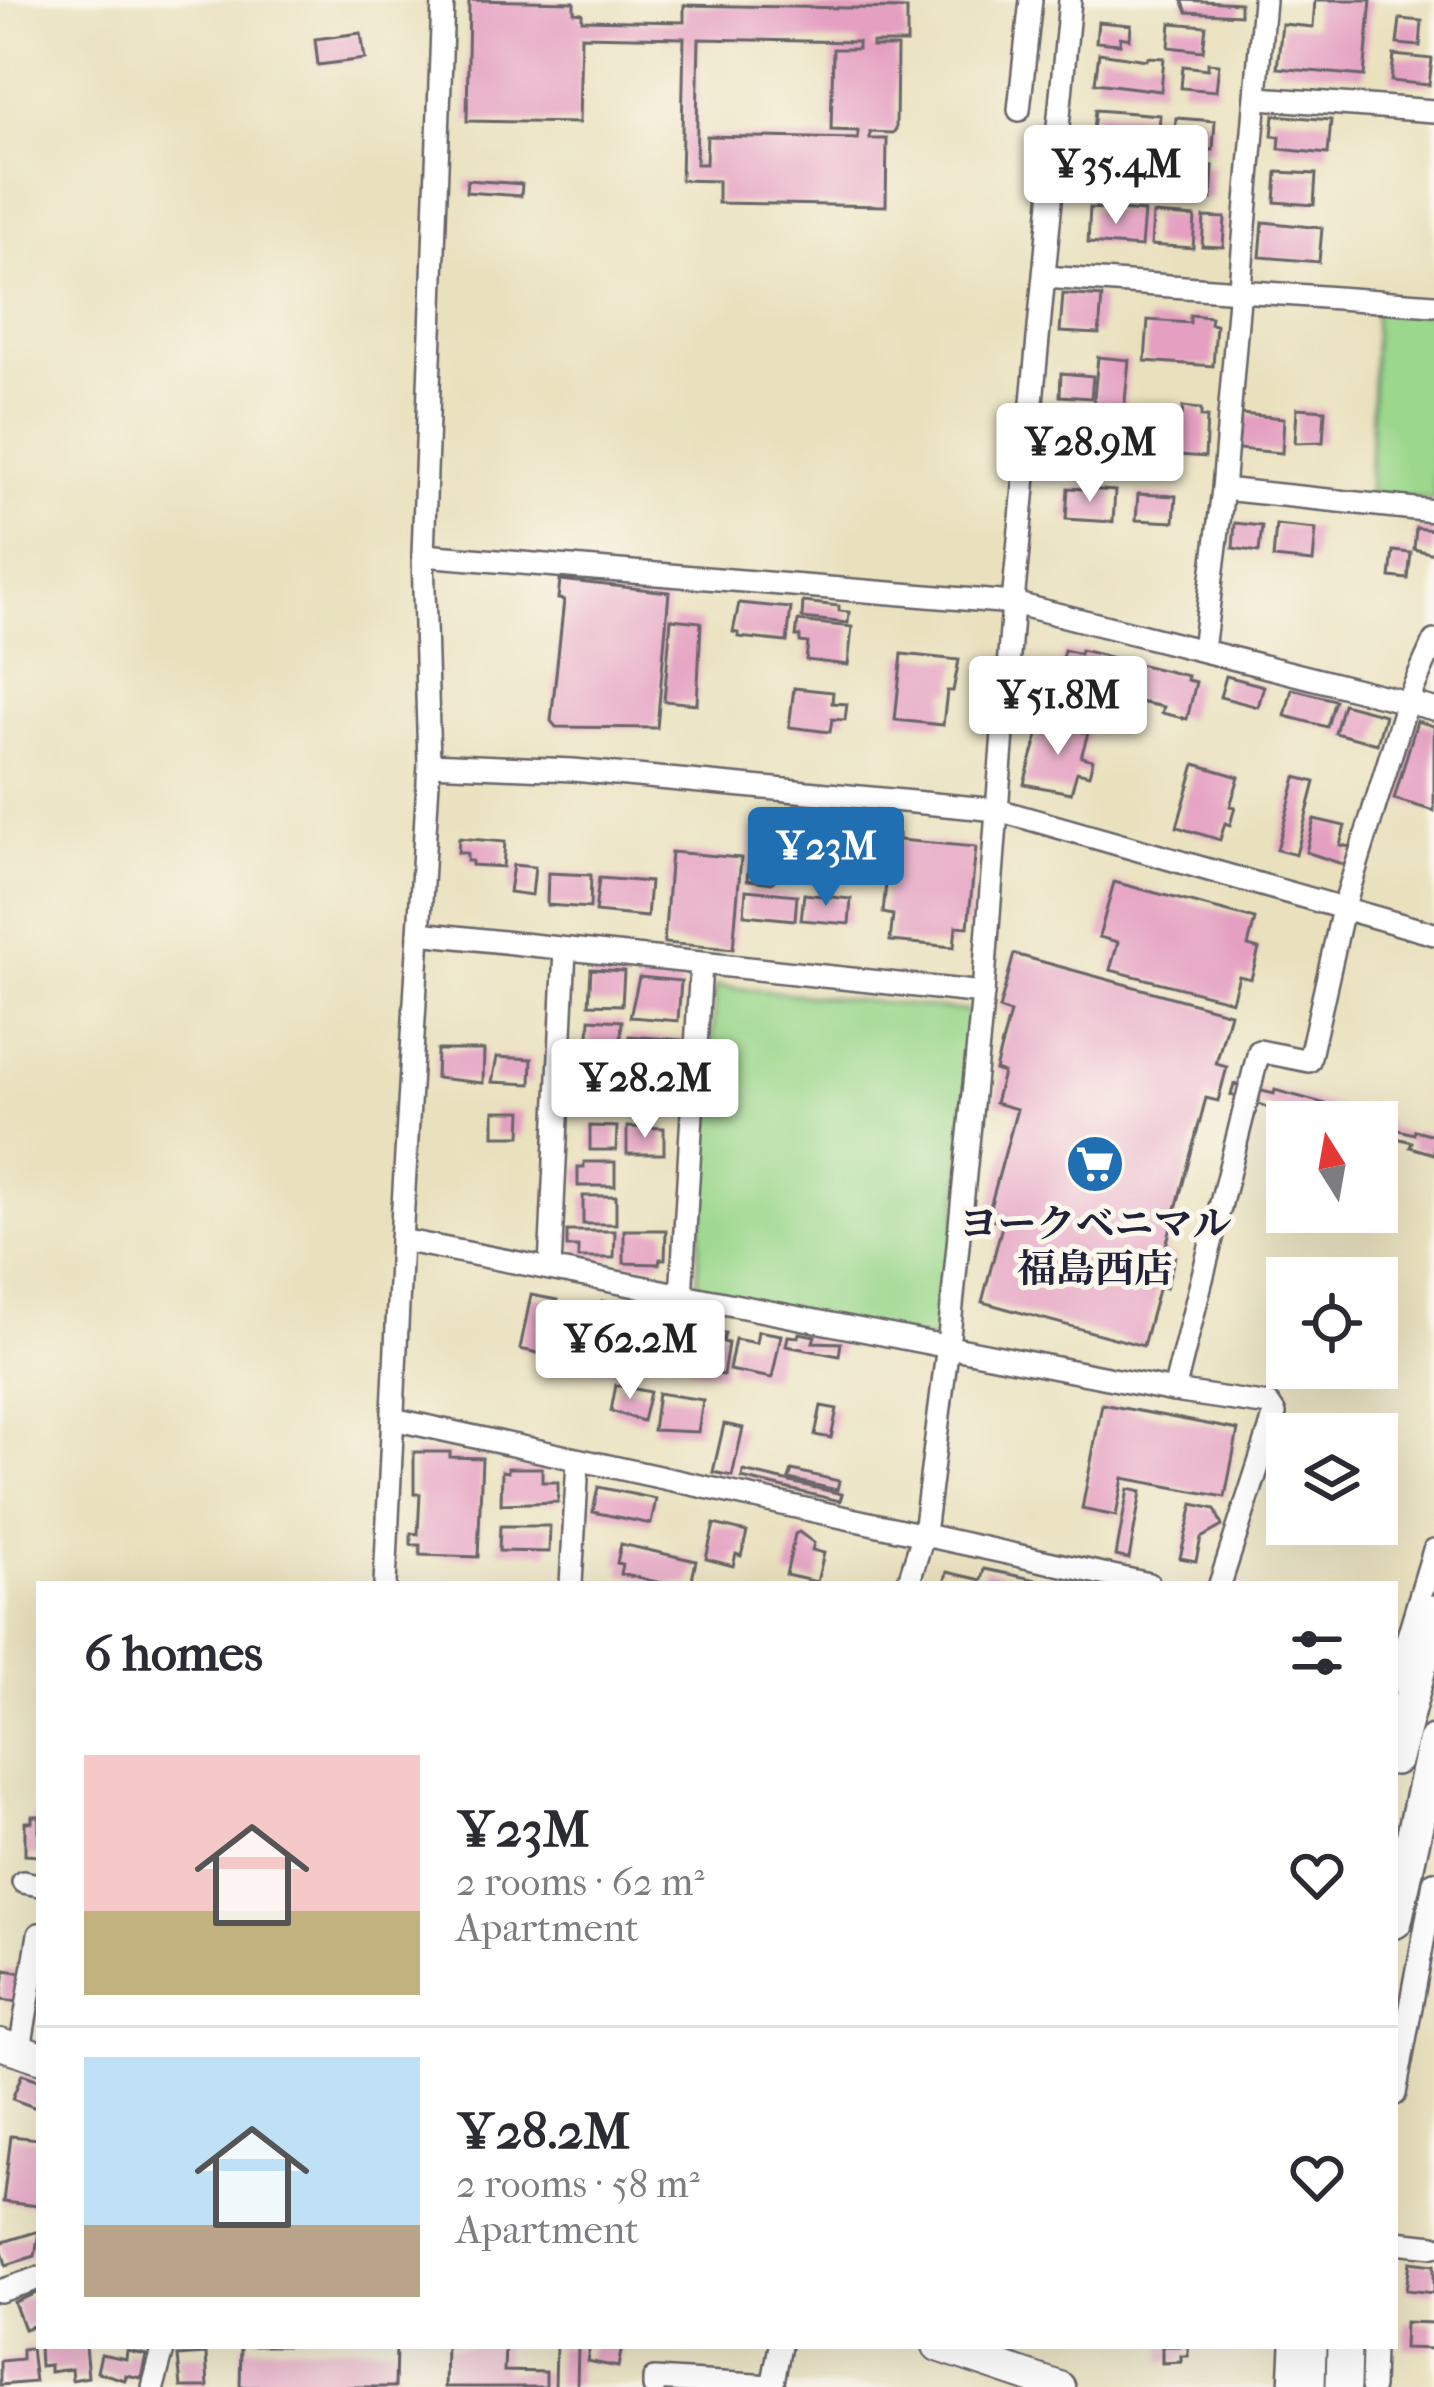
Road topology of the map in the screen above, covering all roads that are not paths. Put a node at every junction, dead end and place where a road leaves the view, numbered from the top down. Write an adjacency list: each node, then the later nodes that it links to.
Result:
1 (443, 0): 13 (street)
2 (1031, 0): 6 (street)
3 (1070, 0): 8 (street)
4 (1264, 0): 5 (street)
5 (1259, 98): 7 (street); 9 (street)
6 (1019, 110)
7 (1434, 111)
8 (1046, 277): 9 (street); 14 (street)
9 (1240, 290): 10 (street); 11 (street)
10 (1434, 305)
11 (1223, 489): 12 (street); 16 (street)
12 (1434, 511)
13 (423, 556): 14 (street); 19 (street)
14 (1013, 603): 16 (street); 20 (street)
15 (1434, 641): 17 (street)
16 (1203, 650): 17 (street)
17 (1407, 702): 18 (street); 21 (street)
18 (1434, 709)
19 (429, 764): 20 (street); 22 (street)
20 (998, 810): 21 (street); 26 (street)
21 (1343, 909): 23 (street); 31 (street)
22 (419, 933): 24 (street); 27 (street)
23 (1434, 934)
24 (565, 949): 25 (street); 28 (street)
25 (701, 964): 26 (street); 29 (street)
26 (983, 993): 30 (street)
27 (400, 1240): 28 (street); 32 (street)
28 (550, 1268): 29 (street)
29 (681, 1297): 30 (street)
30 (948, 1346): 31 (street); 34 (street)
31 (1174, 1391): 40 (street)
32 (393, 1419): 33 (street); 36 (street)
33 (578, 1461): 34 (street); 37 (street)
34 (924, 1533): 38 (street); 39 (street)
35 (1434, 1550): 42 (street)
36 (385, 1581)
37 (571, 1581)
38 (909, 1581)
39 (1136, 1581)
40 (1221, 1581)
41 (1434, 1612): 44 (highway)
42 (1400, 1642)
43 (1434, 1742): 46 (highway)
44 (1398, 1747)
45 (1434, 1882): 48 (street)
46 (1398, 1907)
47 (36, 1952): 49 (street)
48 (1427, 1956): 50 (street)
49 (20, 2050)
50 (1398, 2081)
51 (1398, 2242): 52 (street)
52 (1434, 2246)
53 (36, 2279): 54 (street)
54 (0, 2291)
55 (163, 2349): 64 (street)
56 (779, 2349): 63 (street)
57 (958, 2349): 62 (main road)
58 (1292, 2349): 67 (street)
59 (1309, 2349): 68 (highway)
60 (1344, 2349): 69 (highway)
61 (1373, 2349): 70 (street)
62 (990, 2354): 66 (main road)
63 (772, 2386): 65 (street)
64 (153, 2387)
65 (654, 2387)
66 (1060, 2387)
67 (1290, 2387)
68 (1308, 2387)
69 (1343, 2387)
70 (1372, 2387)

